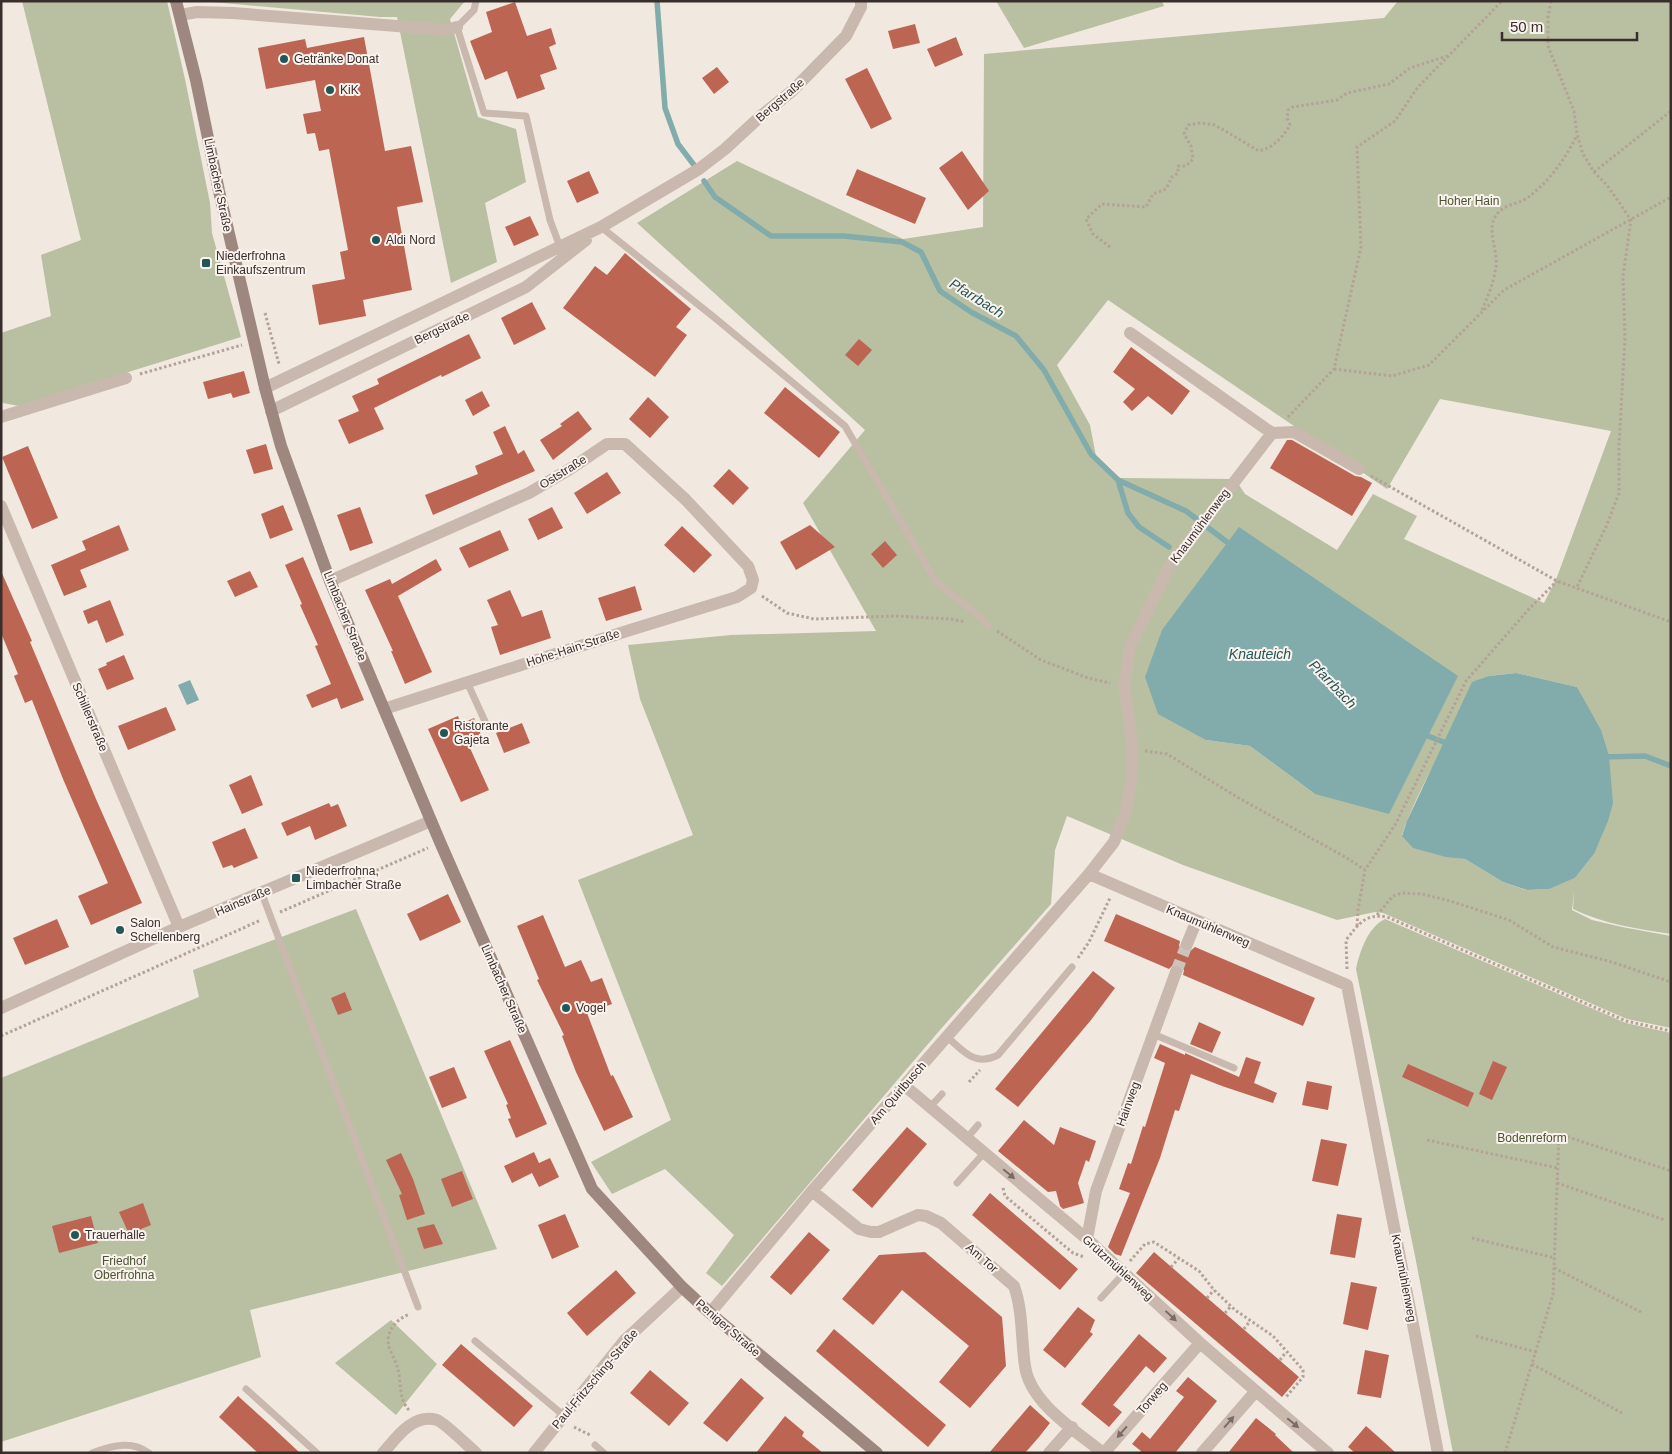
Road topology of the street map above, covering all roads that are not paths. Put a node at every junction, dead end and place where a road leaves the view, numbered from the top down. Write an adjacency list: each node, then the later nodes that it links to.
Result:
1 (176, 1): 4 (street, Limbacher Straße)
2 (476, 1): 5 (lane)
3 (861, 1): 6 (street, Bergstraße)
4 (180, 15): 5 (street); 10 (street, Limbacher Straße)
5 (457, 27): 7 (lane)
6 (601, 227): 7 (street, Bergstraße); 11 (street, Bergstraße); 18 (lane)
7 (560, 247): 10 (street, Bergstraße)
8 (1130, 333): 13 (street)
9 (126, 378): 12 (street)
10 (265, 388): 11 (street, Limbacher Straße)
11 (271, 411): 16 (street, Limbacher Straße)
12 (1, 417)
13 (1272, 433): 14 (street); 23 (street, Knaumühlenweg)
14 (1359, 469)
15 (1, 506): 26 (street, Schillerstraße)
16 (330, 581): 17 (street, Oststraße); 20 (street, Limbacher Straße)
17 (752, 584): 19 (street, Hohe-Hain-Straße)
18 (988, 626)
19 (467, 682): 20 (street, Hohe-Hain-Straße); 21 (lane)
20 (384, 709): 22 (street, Limbacher Straße)
21 (488, 728)
22 (431, 822): 24 (street, Hainstraße); 41 (street, Limbacher Straße)
23 (1089, 874): 25 (street, Knaumühlenweg); 32 (street, Am Quirlbusch)
24 (262, 894): 26 (street, Hainstraße); 47 (lane)
25 (1196, 922): 27 (street); 68 (street, Knaumühlenweg)
26 (179, 927): 30 (street, Hainstraße)
27 (1187, 944)
28 (1072, 966): 32 (lane)
29 (1176, 972): 31 (street, Hainweg)
30 (1, 1008)
31 (1154, 1034): 33 (lane); 43 (street, Hainweg)
32 (946, 1036): 34 (street, Am Quirlbusch)
33 (1234, 1068)
34 (905, 1086): 36 (street, Grützmühlenweg); 42 (street, Am Quirlbusch)
35 (942, 1094): 36 (lane)
36 (930, 1107): 38 (street, Grützmühlenweg)
37 (978, 1125): 38 (lane)
38 (967, 1138): 39 (street, Grützmühlenweg)
39 (984, 1153): 40 (lane); 43 (street, Grützmühlenweg, one-way to 43)
40 (957, 1183)
41 (592, 1189): 45 (street, Peniger Straße)
42 (812, 1191): 48 (street, Am Quirlbusch); 54 (street, Am Tor)
43 (1087, 1239): 44 (street, Grützmühlenweg)
44 (1123, 1272): 46 (lane); 50 (street, Grützmühlenweg, one-way to 50)
45 (682, 1288): 48 (street, Peniger Straße); 53 (street, Paul-Fritzsching-Straße)
46 (1101, 1298)
47 (418, 1307)
48 (710, 1313): 63 (street, Peniger Straße)
49 (475, 1341): 53 (lane)
50 (1200, 1342): 52 (street, Grützmühlenweg); 65 (street, Torweg, one-way to 65)
51 (246, 1389): 58 (lane)
52 (1255, 1392): 66 (street, one-way to 52); 67 (street, Grützmühlenweg, one-way to 67)
53 (562, 1417): 61 (street, Paul-Fritzsching-Straße)
54 (1072, 1427): 64 (street); 65 (street, Am Tor)
55 (595, 1445): 62 (lane)
56 (92, 1453): 57 (lane)
57 (149, 1453)
58 (317, 1453)
59 (383, 1453): 60 (street)
60 (476, 1453)
61 (534, 1453)
62 (604, 1453)
63 (876, 1453)
64 (1049, 1453)
65 (1103, 1453)
66 (1202, 1453)
67 (1328, 1453)
68 (1438, 1453)

